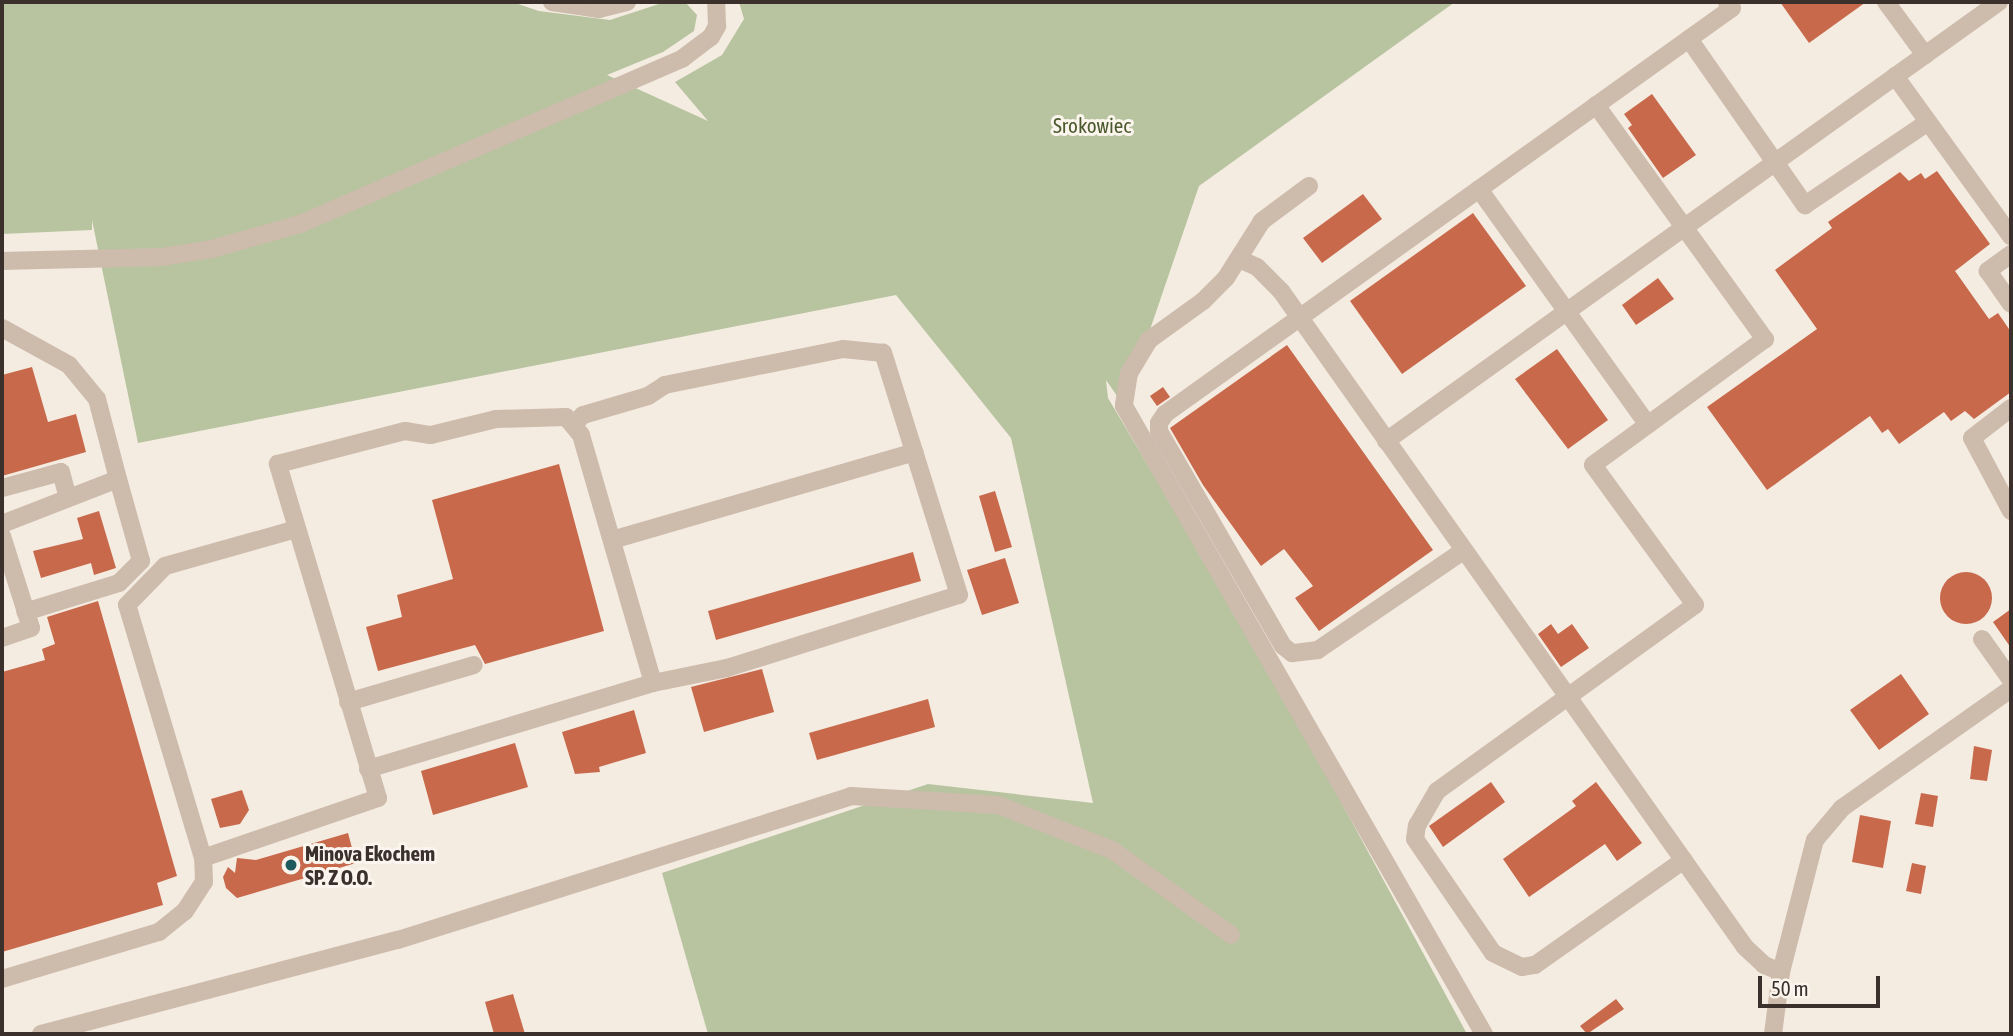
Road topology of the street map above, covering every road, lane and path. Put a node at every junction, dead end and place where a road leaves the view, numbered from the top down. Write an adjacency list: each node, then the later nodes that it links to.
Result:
1 (552, 2): 2 (street)
2 (627, 2)
3 (716, 2): 19 (street)
4 (1727, 2): 7 (street)
5 (1886, 2): 8 (street)
6 (1999, 2): 8 (street)
7 (1689, 39): 10 (street); 12 (street)
8 (1925, 55): 9 (street)
9 (1895, 76): 11 (street); 12 (street)
10 (1597, 105): 14 (street); 15 (street)
11 (1928, 122): 12 (street); 16 (street)
12 (1775, 162): 15 (street)
13 (1309, 186): 18 (street)
14 (1479, 189): 21 (street); 22 (street)
15 (1684, 227): 21 (street); 26 (street)
16 (2011, 236)
17 (2011, 254): 20 (street)
18 (1239, 258): 22 (street); 54 (street)
19 (2, 261)
20 (2011, 304)
21 (1567, 312): 26 (street); 27 (street)
22 (1300, 318): 27 (street); 37 (street)
23 (2, 328): 29 (street)
24 (2011, 408): 32 (street)
25 (573, 425): 28 (street); 34 (street); 36 (street)
26 (1648, 425): 45 (street)
27 (1386, 441): 37 (street)
28 (914, 452): 36 (street); 43 (street)
29 (118, 480): 31 (street); 38 (street)
30 (2, 488): 31 (street)
31 (68, 498): 33 (street)
32 (2011, 511)
33 (2, 524)
34 (297, 529): 46 (street); 48 (street)
35 (2, 536): 38 (street)
36 (612, 540): 43 (street)
37 (1463, 551): 45 (street)
38 (26, 612): 39 (street)
39 (2, 638)
40 (1982, 639): 42 (street)
41 (474, 665): 46 (street)
42 (2011, 680)
43 (653, 683): 47 (street)
44 (2011, 689): 51 (street)
45 (1568, 697): 49 (street); 49 (street)
46 (348, 702): 47 (street)
47 (368, 769): 48 (street)
48 (203, 858): 52 (street)
49 (1684, 860): 51 (street)
50 (1231, 934): 53 (street)
51 (1780, 972): 55 (street)
52 (2, 979)
53 (41, 1034)
54 (1484, 1034)
55 (1773, 1034)

